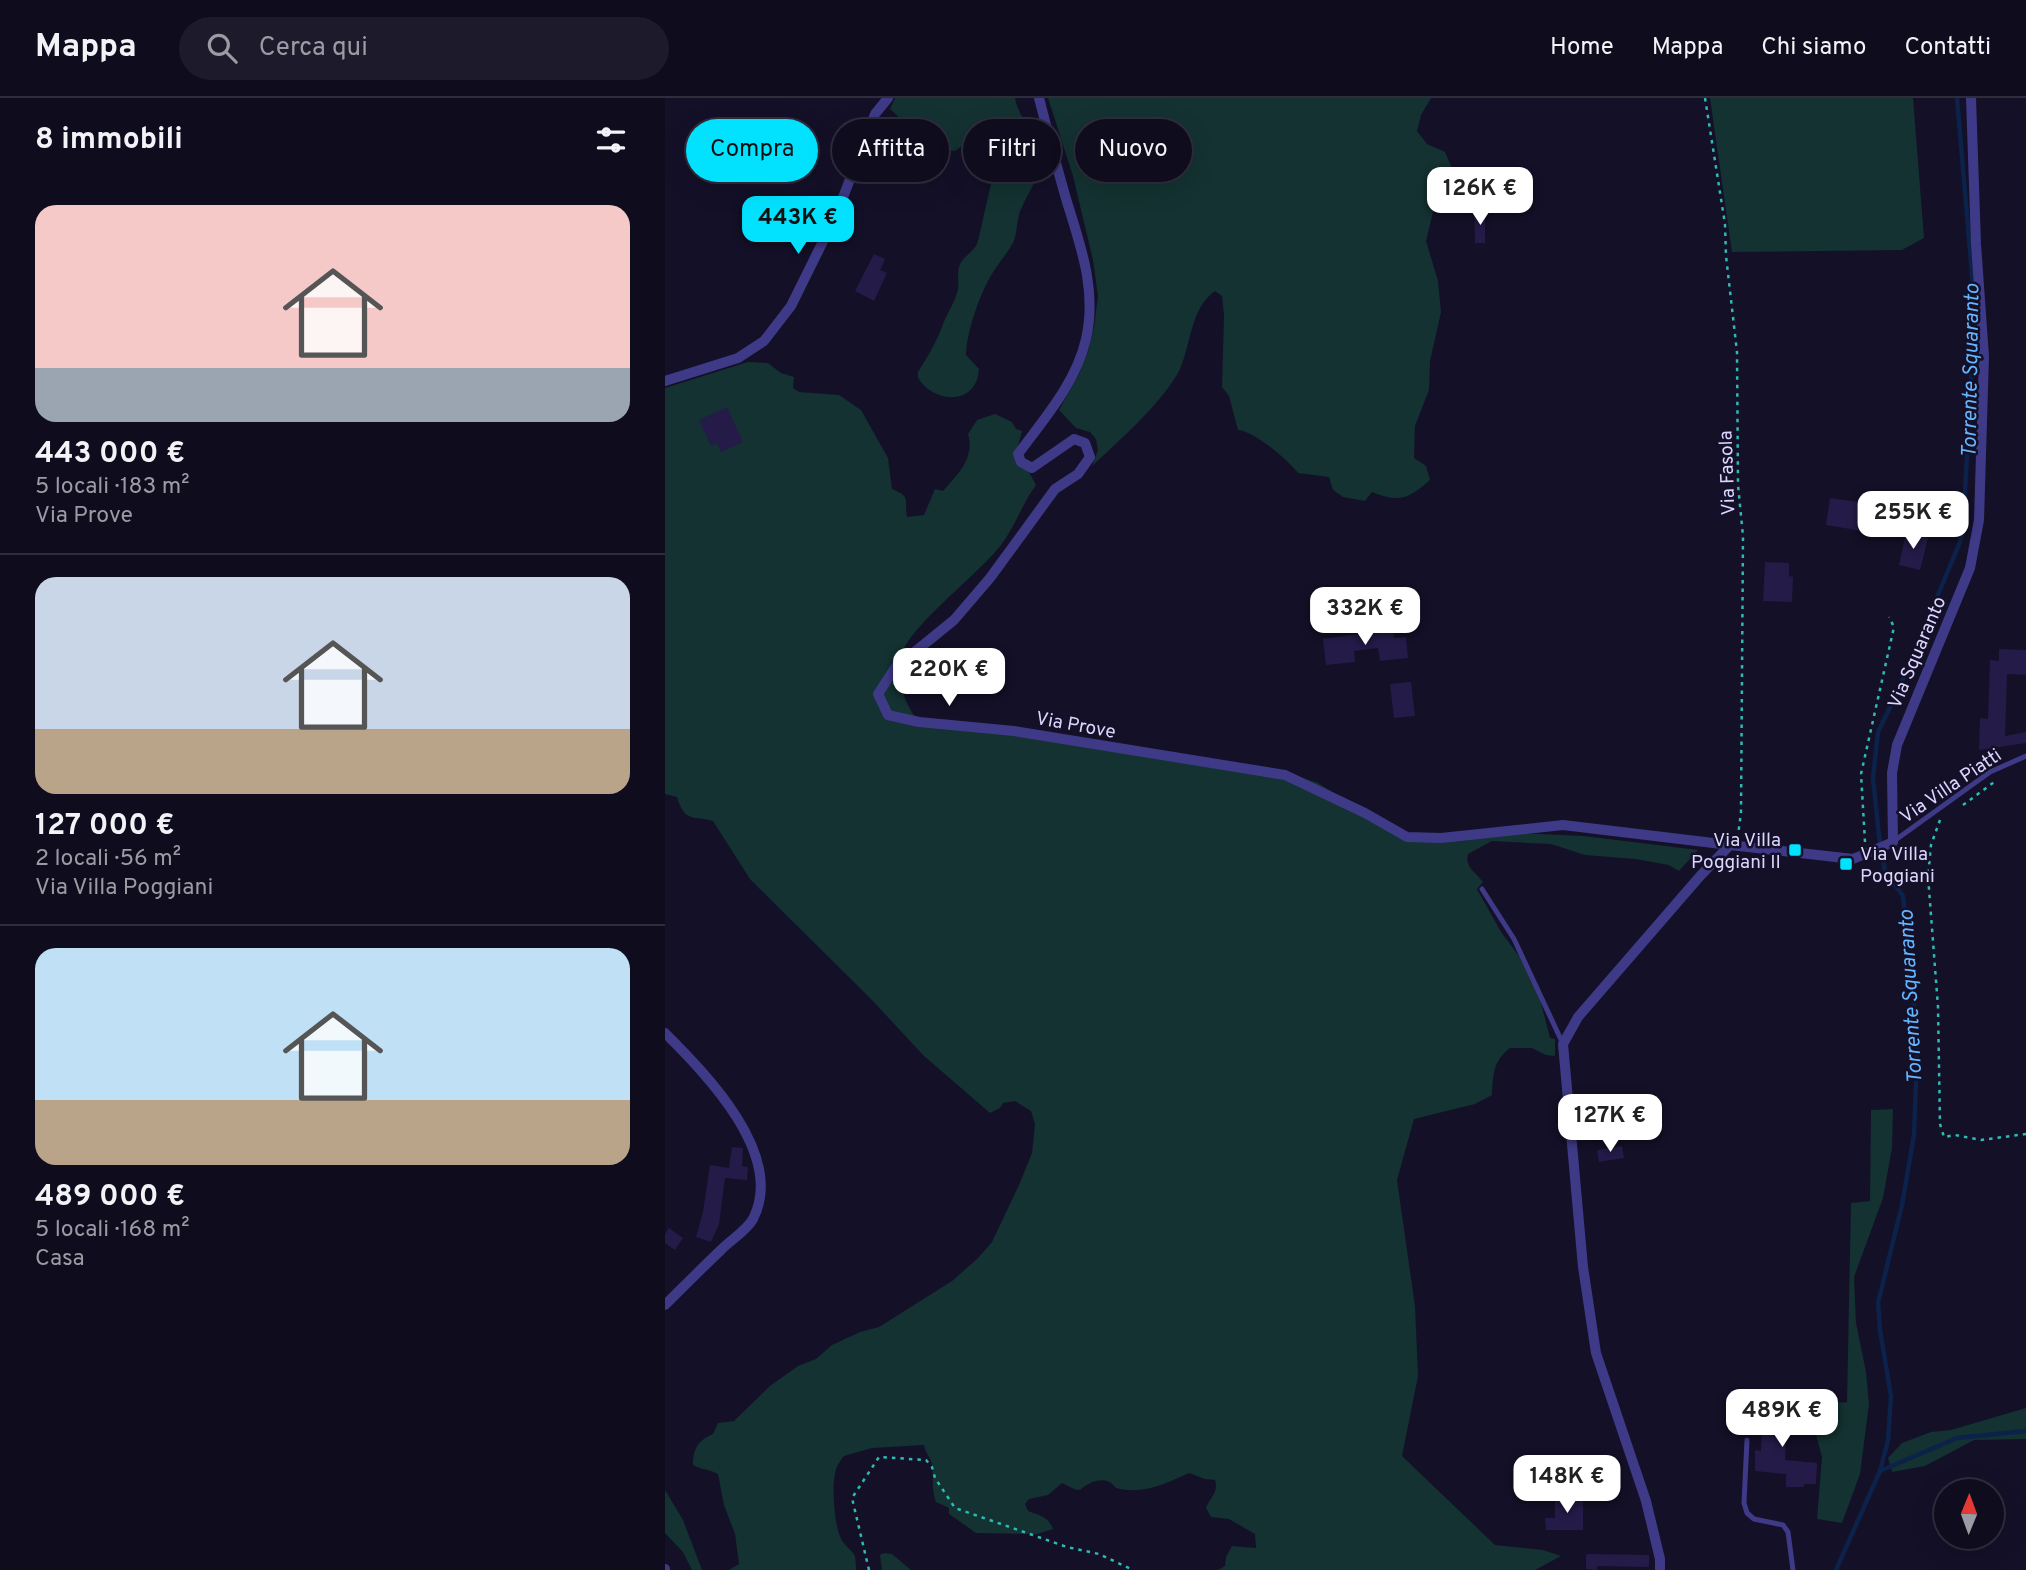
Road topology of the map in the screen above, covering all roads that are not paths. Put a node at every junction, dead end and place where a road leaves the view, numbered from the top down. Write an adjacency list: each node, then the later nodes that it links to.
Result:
1 (888, 98): 4 (street)
2 (1039, 98): 7 (street, Via Prove)
3 (1971, 98): 6 (street, Via Squaranto)
4 (665, 382)
5 (2026, 755): 6 (lane, Via Villa Piatti)
6 (1893, 842): 7 (street)
7 (1730, 845): 10 (street)
8 (1482, 889): 10 (lane)
9 (665, 1033): 11 (street)
10 (1563, 1044): 13 (street)
11 (665, 1304)
12 (1747, 1440): 14 (lane)
13 (1660, 1570)
14 (1793, 1570)

